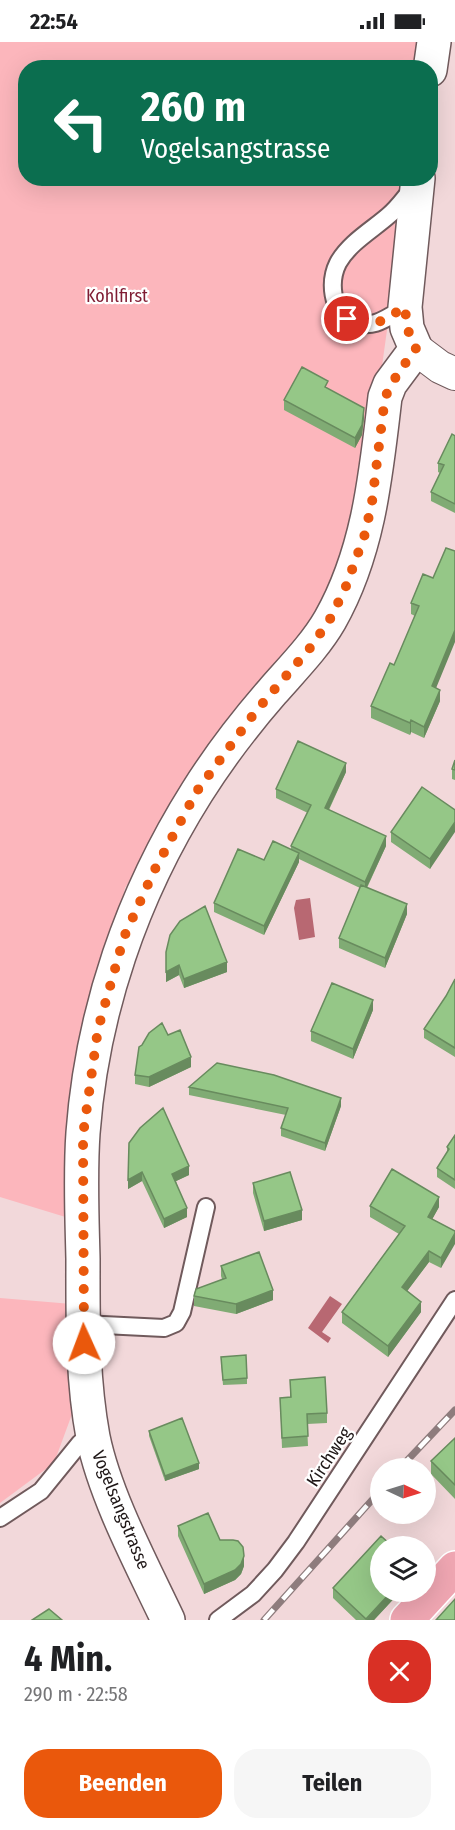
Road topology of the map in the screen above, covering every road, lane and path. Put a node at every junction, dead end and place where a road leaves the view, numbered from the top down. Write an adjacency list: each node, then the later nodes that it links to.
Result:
1 (434, 42): 2 (street)
2 (431, 60)
3 (414, 186): 5 (lane)
4 (417, 186): 5 (street)
5 (405, 307): 6 (street)
6 (416, 349): 7 (street); 10 (street, Vogelsangstrasse)
7 (455, 374)
8 (206, 1207): 10 (lane)
9 (455, 1300): 15 (lane, Kirchweg)
10 (83, 1324): 11 (street, Vogelsangstrasse)
11 (94, 1438): 12 (lane); 14 (street, Vogelsangstrasse)
12 (0, 1518)
13 (455, 1568): 16 (main road)
14 (168, 1620)
15 (218, 1620)
16 (407, 1620)

